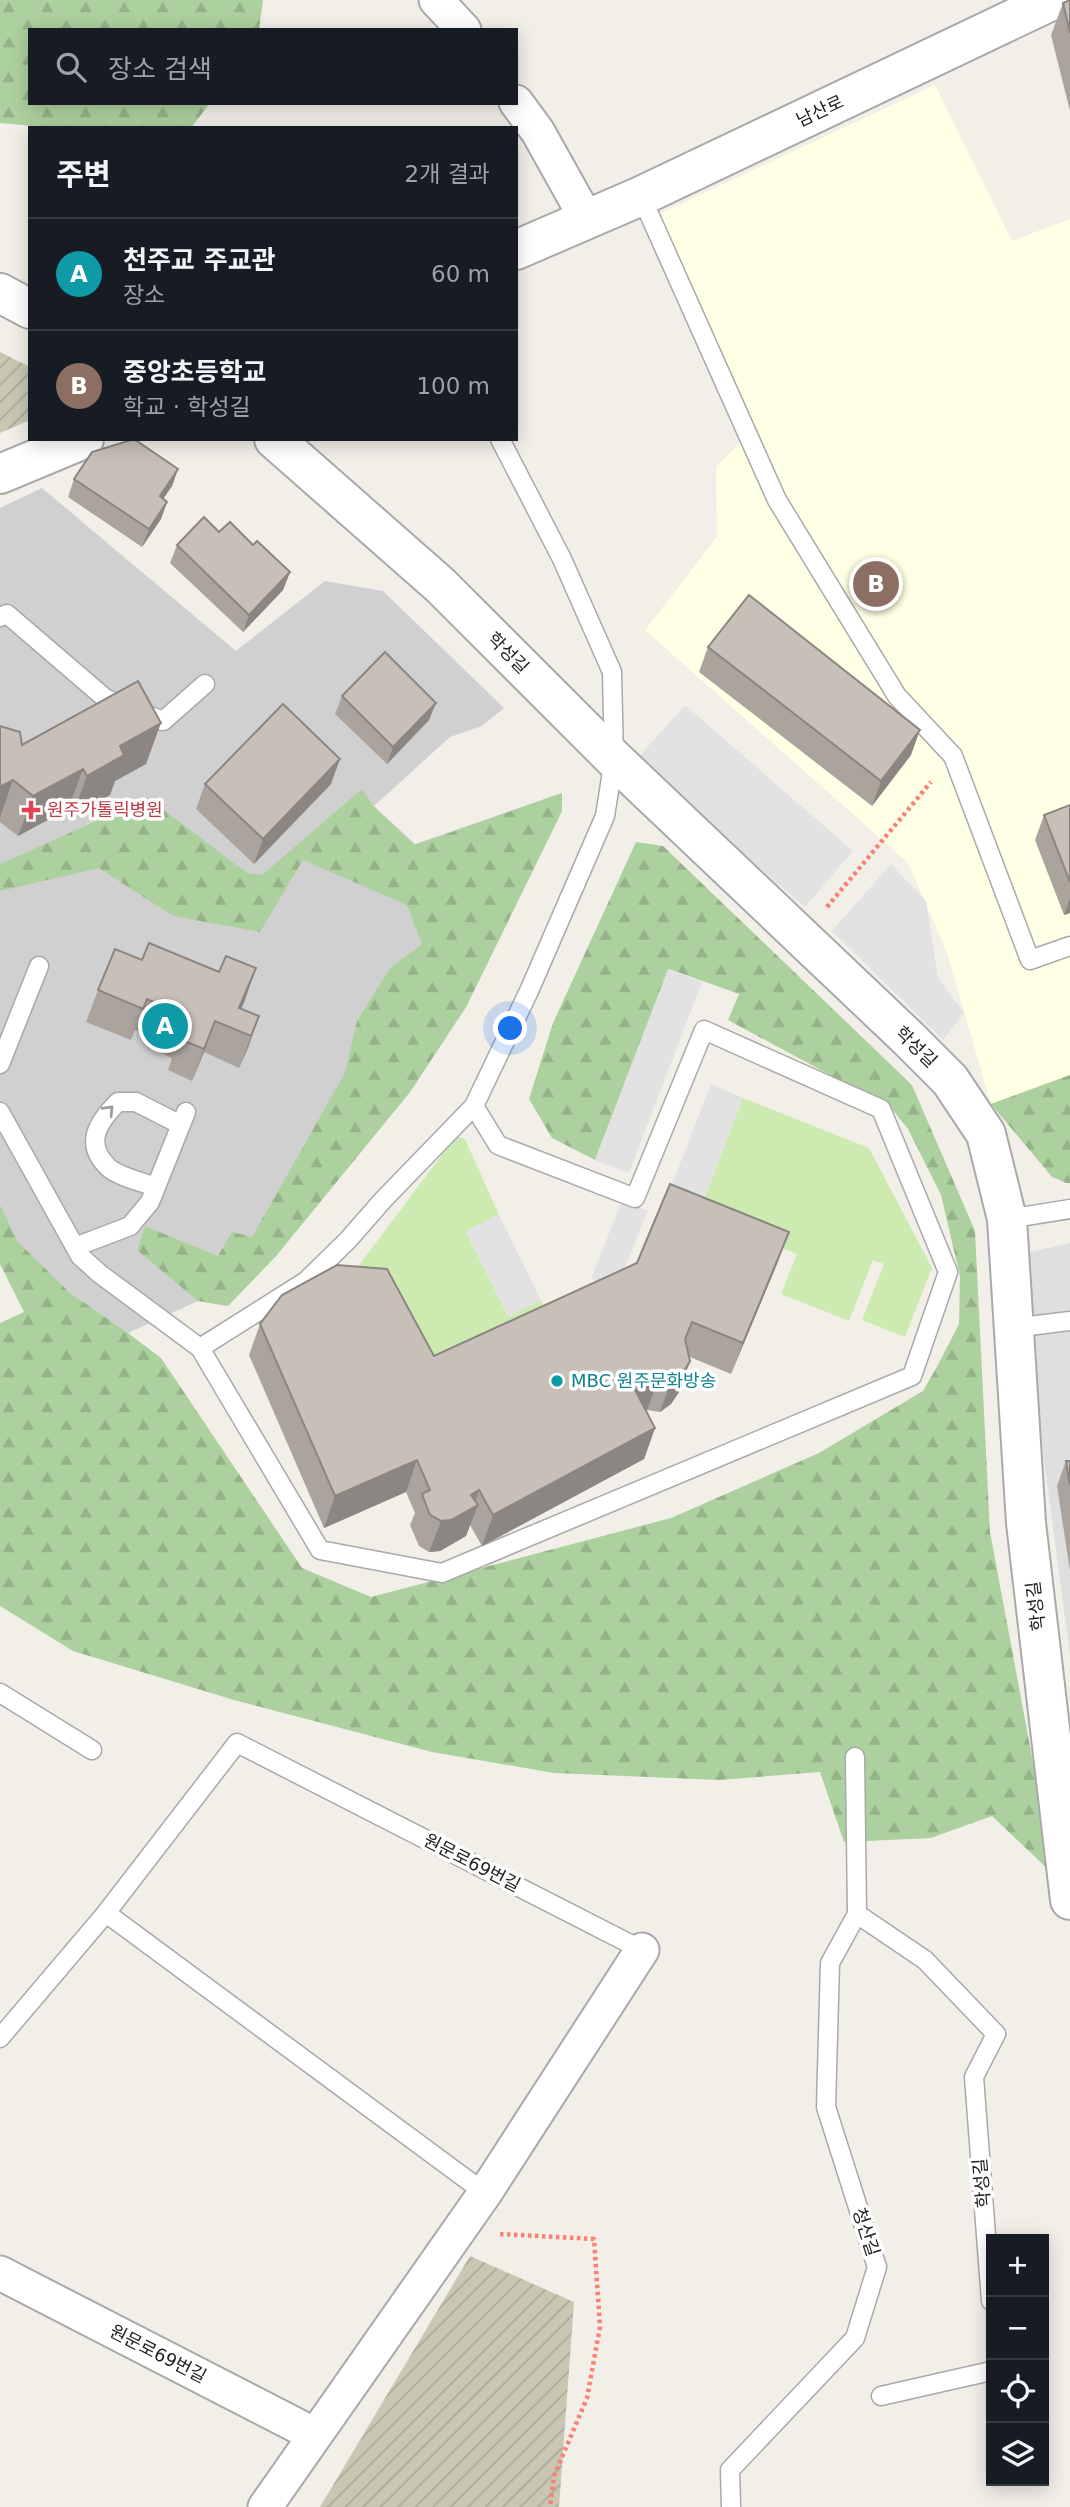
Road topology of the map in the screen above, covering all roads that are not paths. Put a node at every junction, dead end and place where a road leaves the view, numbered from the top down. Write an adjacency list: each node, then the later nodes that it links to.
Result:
1 (436, 0): 3 (street)
2 (1053, 0): 5 (street, 남산로)
3 (462, 28)
4 (518, 105): 6 (street)
5 (641, 195): 6 (street, 남산로); 17 (lane)
6 (586, 218): 7 (street, 남산로)
7 (518, 249)
8 (0, 293): 9 (street)
9 (28, 308)
10 (79, 441): 13 (street)
11 (276, 441): 16 (street, 학성길)
12 (501, 441): 16 (lane)
13 (0, 474)
14 (0, 617): 15 (lane)
15 (205, 684)
16 (614, 759): 20 (lane); 24 (street, 학성길)
17 (1070, 946)
18 (39, 966): 19 (lane)
19 (0, 1063)
20 (474, 1106): 28 (lane); 28 (lane)
21 (0, 1112): 25 (lane)
22 (156, 1187): 22 (lane, one-way to 22); 25 (lane)
23 (1070, 1209): 24 (lane)
24 (1007, 1219): 27 (street, 학성길)
25 (75, 1247): 28 (lane)
26 (1070, 1321): 27 (lane)
27 (1013, 1328): 32 (street, 학성길)
28 (200, 1348)
29 (0, 1693): 30 (lane)
30 (92, 1750)
31 (855, 1757): 34 (lane)
32 (1070, 1900)
33 (106, 1913): 35 (lane, 원문로69번길); 36 (lane, 원문로69번길); 37 (lane)
34 (857, 1914): 39 (lane, 학성길); 44 (lane, 청산길)
35 (642, 1950): 37 (street, 원문로69번길)
36 (0, 2038)
37 (485, 2193): 42 (street, 원문로69번길)
38 (0, 2273): 42 (street, 원문로69번길)
39 (991, 2297)
40 (986, 2372): 41 (lane)
41 (881, 2396)
42 (315, 2435): 43 (street, 원문로69번길)
43 (265, 2507)
44 (730, 2507)

